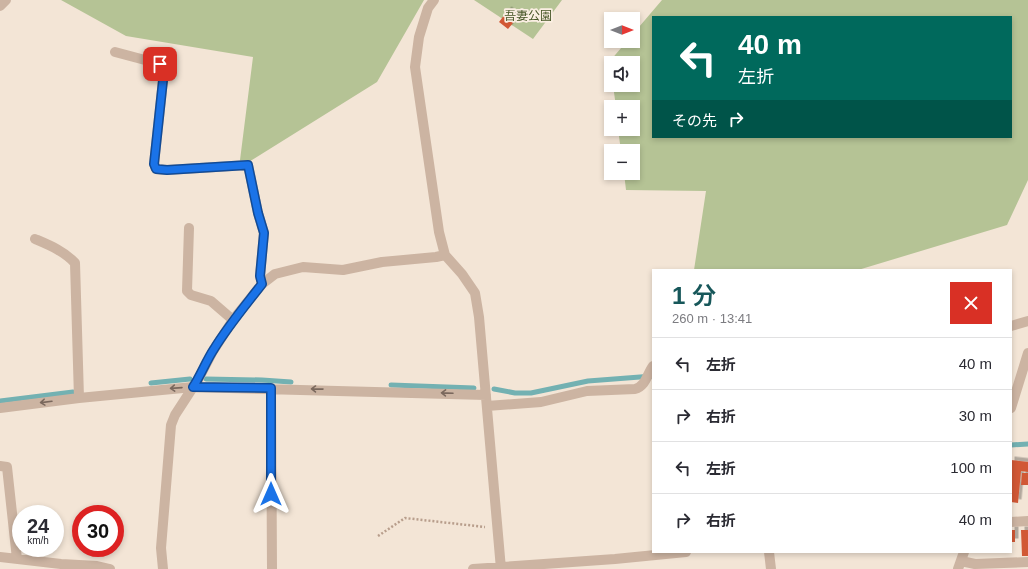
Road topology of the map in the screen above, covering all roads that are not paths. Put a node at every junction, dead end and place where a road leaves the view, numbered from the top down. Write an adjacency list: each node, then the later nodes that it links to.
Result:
1 (6, 0): 3 (street)
2 (434, 0): 7 (street)
3 (0, 6)
4 (115, 52): 8 (street)
5 (189, 228): 9 (street)
6 (35, 239): 18 (street)
7 (445, 254): 8 (street); 17 (street)
8 (262, 284): 9 (street)
9 (233, 320): 15 (street)
10 (1028, 321): 11 (street)
11 (1012, 326)
12 (1028, 353): 19 (street)
13 (651, 369): 14 (street)
14 (645, 386): 20 (street)
15 (193, 387): 16 (street); 18 (street, one-way to 18); 33 (street)
16 (271, 388): 17 (street, one-way to 16); 34 (street)
17 (486, 395): 20 (street)
18 (79, 398): 21 (street, one-way to 21)
19 (1012, 405)
20 (487, 406): 31 (street)
21 (0, 408)
22 (0, 466): 28 (street)
23 (1028, 521): 24 (street)
24 (1012, 522)
25 (674, 553): 31 (street)
26 (768, 553): 36 (street)
27 (0, 557): 28 (street)
28 (17, 559): 32 (street)
29 (961, 561): 30 (street)
30 (1028, 562)
31 (501, 568): 35 (street)
32 (110, 569)
33 (163, 569)
34 (272, 569)
35 (473, 569)
36 (771, 569)

